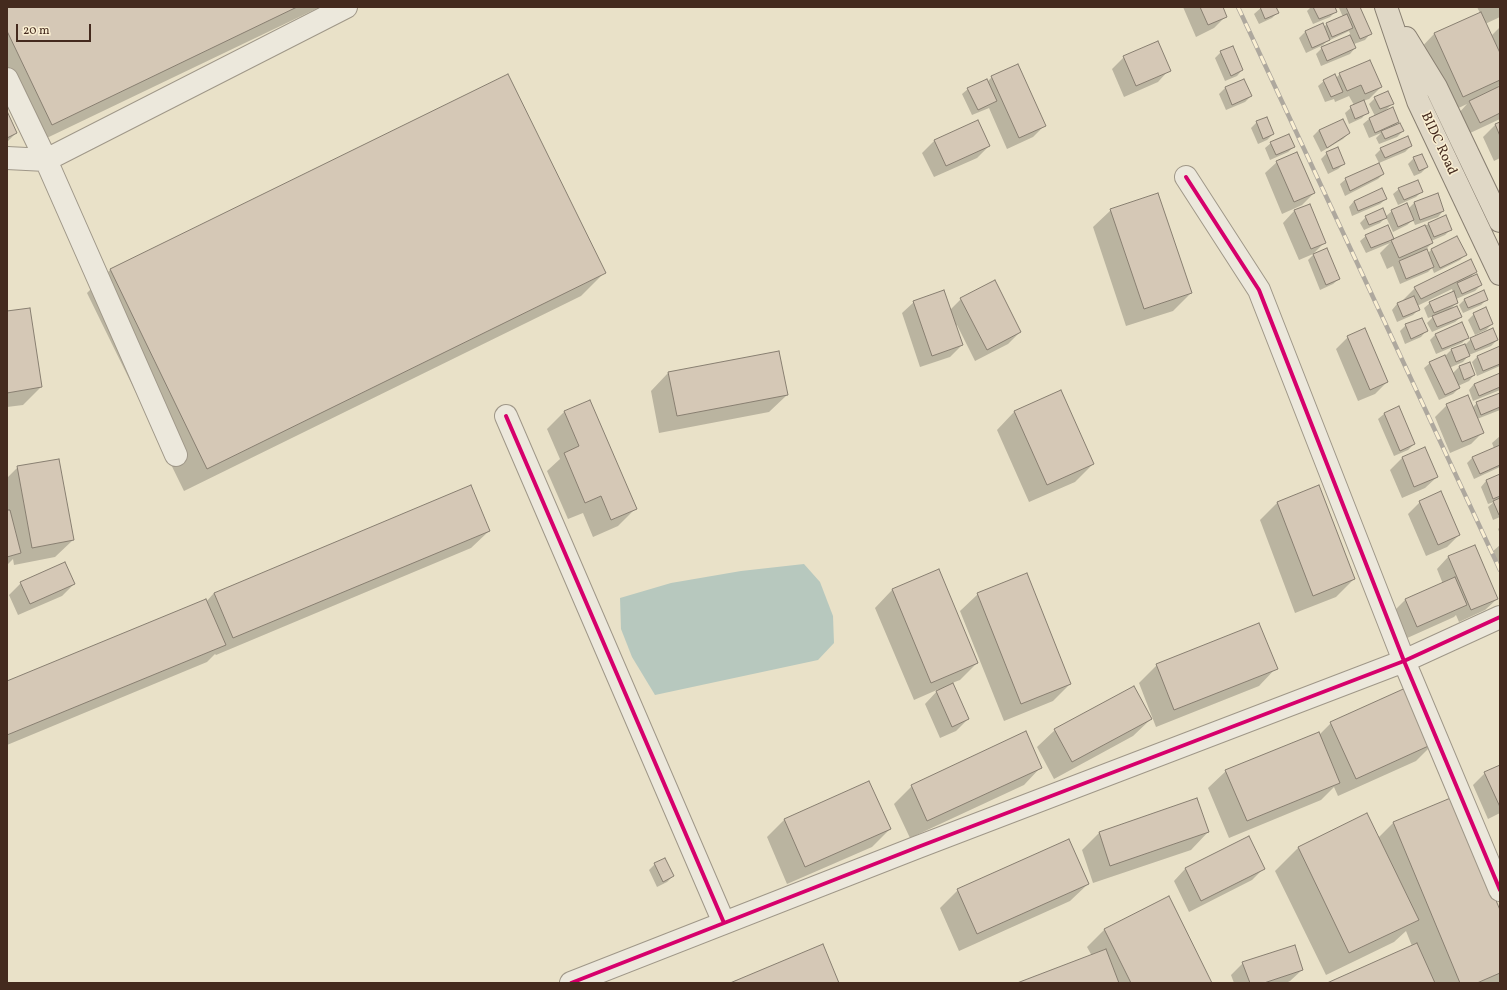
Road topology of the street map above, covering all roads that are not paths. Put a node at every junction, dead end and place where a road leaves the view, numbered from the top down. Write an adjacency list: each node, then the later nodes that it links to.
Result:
1 (346, 7): 5 (street)
2 (1388, 8): 7 (main road, BIDC Road); 8 (main road, BIDC Road)
3 (7, 79): 5 (street)
4 (7, 158): 5 (street)
5 (46, 160): 10 (street)
6 (1186, 177): 12 (street)
7 (1500, 221)
8 (1500, 274)
9 (506, 416): 14 (street)
10 (176, 455)
11 (1500, 617): 12 (street)
12 (1404, 661): 13 (street); 14 (street)
13 (1500, 890)
14 (724, 923): 15 (street)
15 (571, 983)

